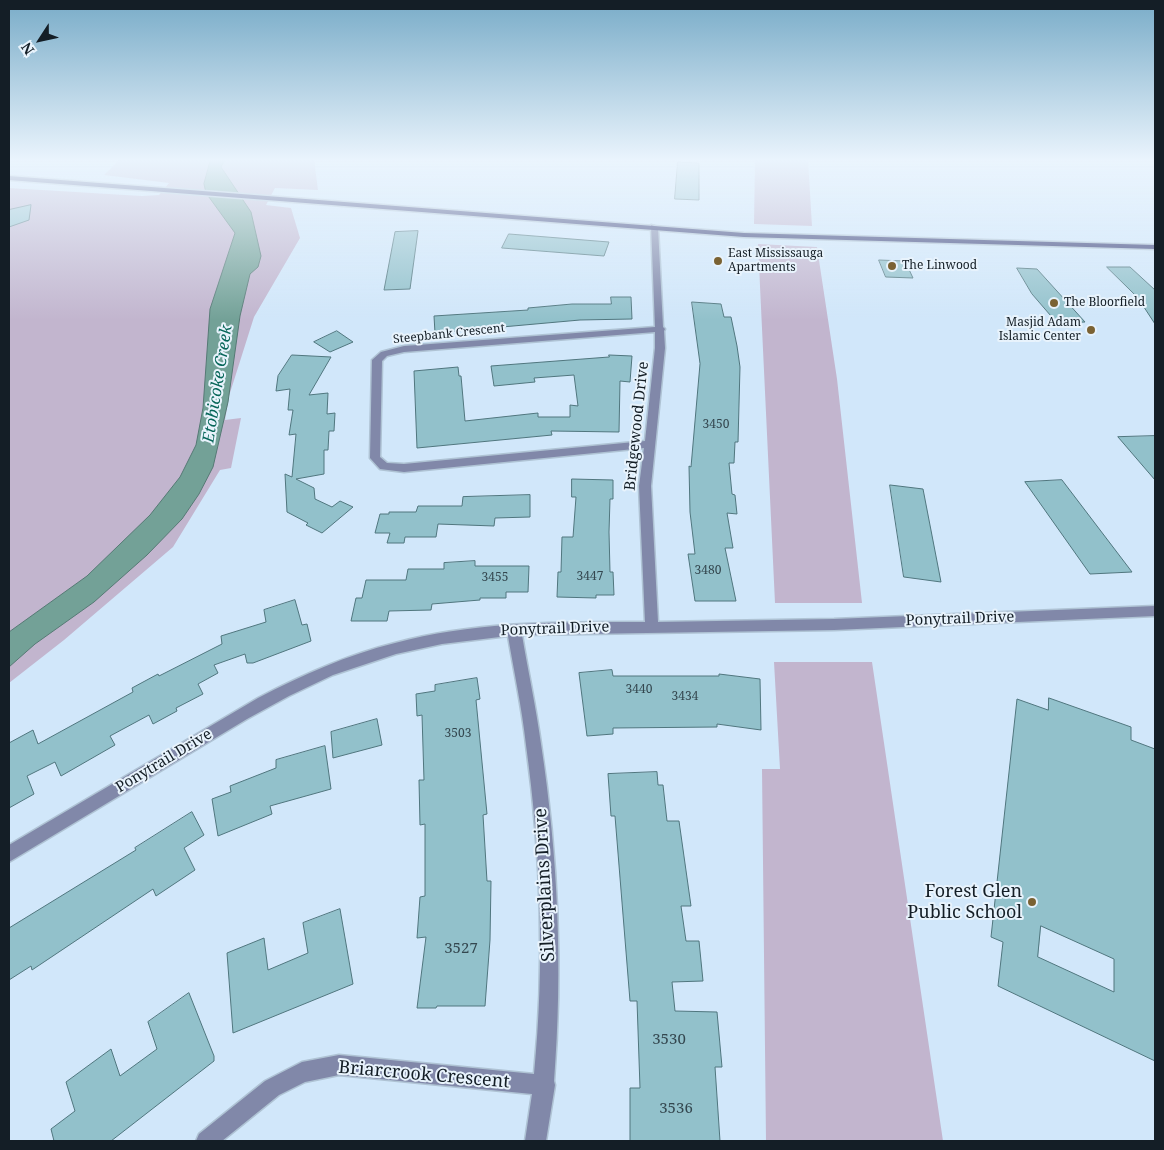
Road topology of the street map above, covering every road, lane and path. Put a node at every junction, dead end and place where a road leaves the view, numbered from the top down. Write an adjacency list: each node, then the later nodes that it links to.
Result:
1 (466, 213): 2 (main road)
2 (654, 227): 3 (main road); 4 (street, Bridgewood Drive)
3 (1155, 247)
4 (661, 329): 5 (street, Bridgewood Drive); 5 (street, Steepbank Crescent)
5 (649, 444): 7 (street, Bridgewood Drive)
6 (1155, 611): 7 (street, Ponytrail Drive)
7 (652, 627): 8 (street, Ponytrail Drive)
8 (514, 630): 9 (street, Ponytrail Drive); 10 (street, Silverplains Drive)
9 (9, 854)
10 (545, 1085): 11 (street, Briarcrook Crescent); 12 (street, Silverplains Drive)
11 (206, 1141)
12 (536, 1141)

